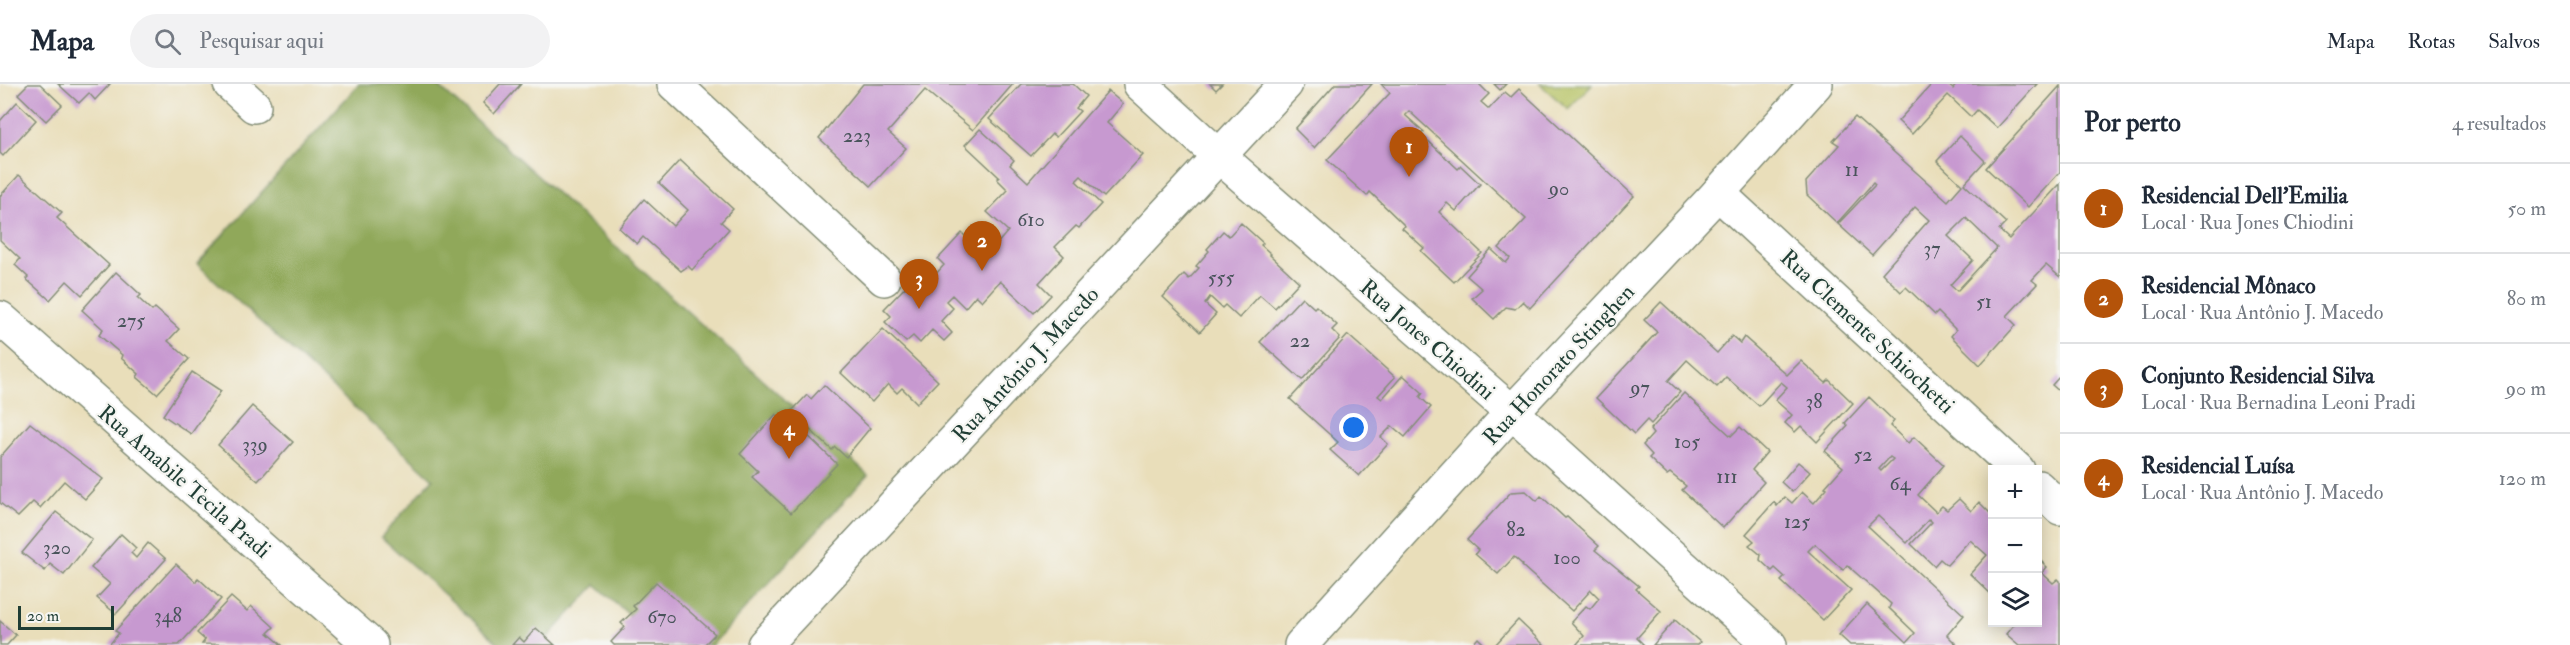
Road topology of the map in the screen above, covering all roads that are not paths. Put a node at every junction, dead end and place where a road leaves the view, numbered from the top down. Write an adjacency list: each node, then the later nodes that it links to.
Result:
1 (230, 84): 6 (street)
2 (674, 84): 9 (street)
3 (1140, 84): 7 (street, Rua Jones Chiodini)
4 (1286, 84): 7 (street, Rua Antônio J. Macedo)
5 (1816, 84): 8 (street, Rua Honorato Stinghen)
6 (254, 106)
7 (1219, 156): 11 (street, Rua Jones Chiodini); 16 (street, Rua Antônio J. Macedo)
8 (1718, 193): 11 (street, Rua Honorato Stinghen); 12 (street, Rua Clemente Schiochetti)
9 (884, 279)
10 (0, 318): 15 (street, Rua Amabile Tecila Pradi)
11 (1512, 412): 17 (street, Rua Honorato Stinghen); 18 (street, Rua Jones Chiodini)
12 (2013, 465)
13 (2042, 492): 14 (street)
14 (2060, 508)
15 (371, 645)
16 (764, 645)
17 (1301, 645)
18 (1770, 645)

